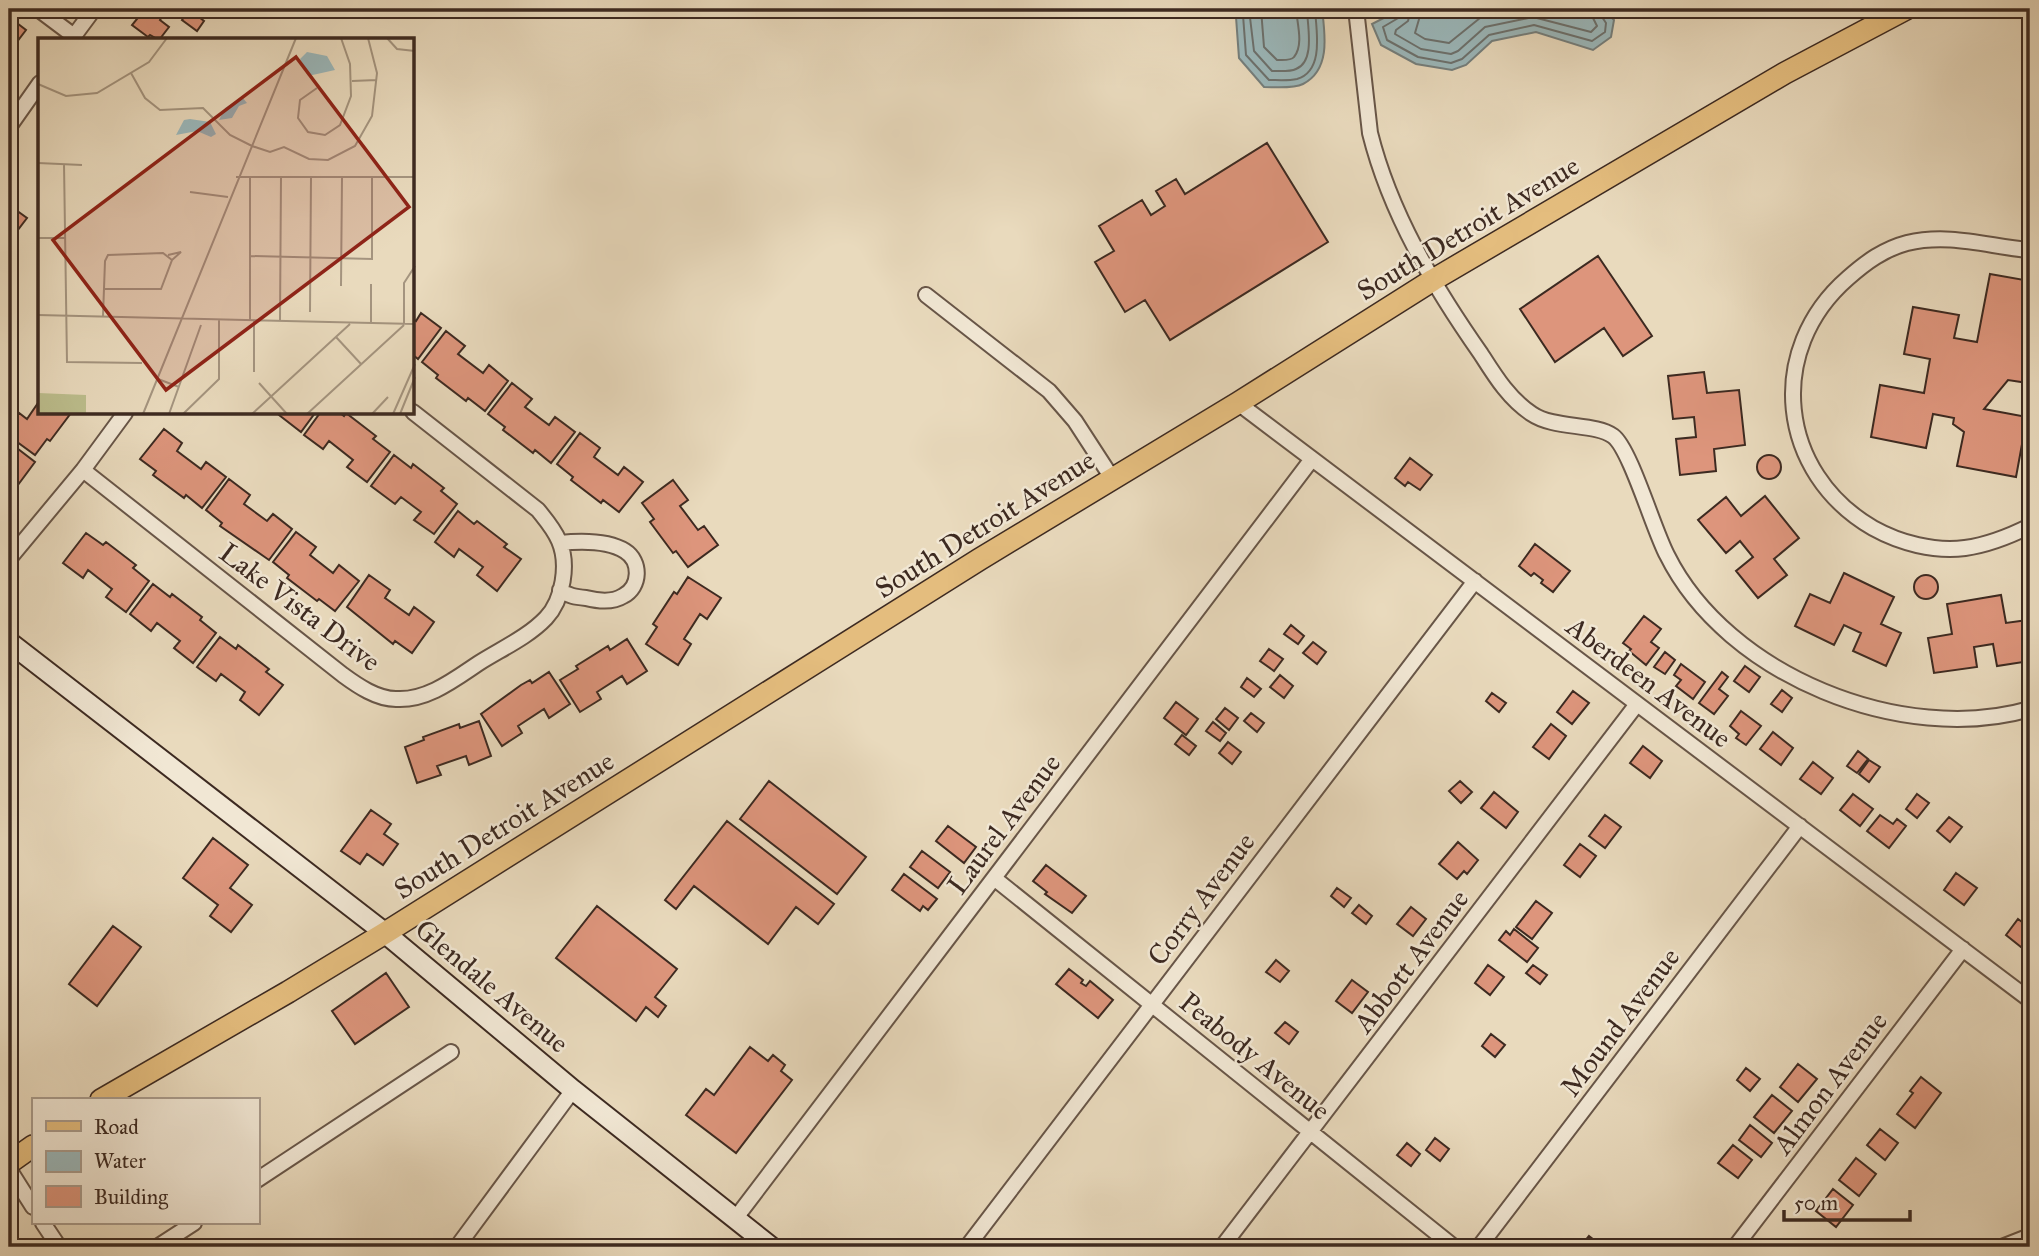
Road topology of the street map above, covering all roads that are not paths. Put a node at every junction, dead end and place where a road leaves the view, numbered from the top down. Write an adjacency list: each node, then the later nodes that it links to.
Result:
1 (38, 9): 5 (street)
2 (94, 9): 5 (street)
3 (1356, 9): 9 (street)
4 (1906, 9): 9 (main road, South Detroit Avenue)
5 (73, 38)
6 (38, 86): 7 (street)
7 (9, 127)
8 (2028, 250): 17 (street)
9 (1433, 281): 11 (main road, South Detroit Avenue); 24 (street)
10 (926, 295): 16 (street)
11 (1238, 402): 14 (street, Aberdeen Avenue); 16 (main road, South Detroit Avenue)
12 (415, 414): 18 (street, Lake Vista Drive)
13 (124, 415): 15 (street)
14 (1312, 459): 20 (street, Aberdeen Avenue); 26 (street, Laurel Avenue)
15 (83, 471): 19 (street); 21 (street, Lake Vista Drive)
16 (1112, 478): 27 (main road, South Detroit Avenue)
17 (2030, 526)
18 (560, 543): 21 (street, Lake Vista Drive); 21 (street)
19 (9, 559)
20 (1475, 581): 23 (street, Aberdeen Avenue); 30 (street, Corry Avenue)
21 (560, 590)
22 (9, 642): 27 (main road, Glendale Avenue)
23 (1637, 704): 25 (street, Aberdeen Avenue); 34 (street, Abbott Avenue)
24 (2030, 709)
25 (1800, 826): 28 (street, Aberdeen Avenue); 51 (street, Mound Avenue)
26 (994, 878): 30 (street, Peabody Avenue); 40 (street, Laurel Avenue)
27 (385, 933): 32 (main road, Glendale Avenue); 33 (main road, South Detroit Avenue)
28 (1963, 949): 29 (street, Aberdeen Avenue); 52 (street, Almon Avenue)
29 (2030, 1000)
30 (1152, 1004): 34 (street, Peabody Avenue); 48 (street, Corry Avenue)
31 (451, 1052): 38 (street)
32 (573, 1090): 40 (main road, Glendale Avenue); 47 (street)
33 (104, 1098)
34 (1311, 1132): 49 (street, Abbott Avenue); 50 (street, Peabody Avenue)
35 (32, 1147): 36 (main road)
36 (9, 1163)
37 (9, 1169): 39 (street)
38 (259, 1179)
39 (32, 1205)
40 (735, 1219): 44 (main road, Glendale Avenue)
41 (44, 1224): 45 (street)
42 (192, 1224): 46 (street)
43 (2030, 1236): 53 (street)
44 (758, 1243)
45 (59, 1247)
46 (157, 1247)
47 (457, 1247)
48 (967, 1247)
49 (1222, 1247)
50 (1454, 1247)
51 (1479, 1247)
52 (1735, 1247)
53 (2002, 1247)

